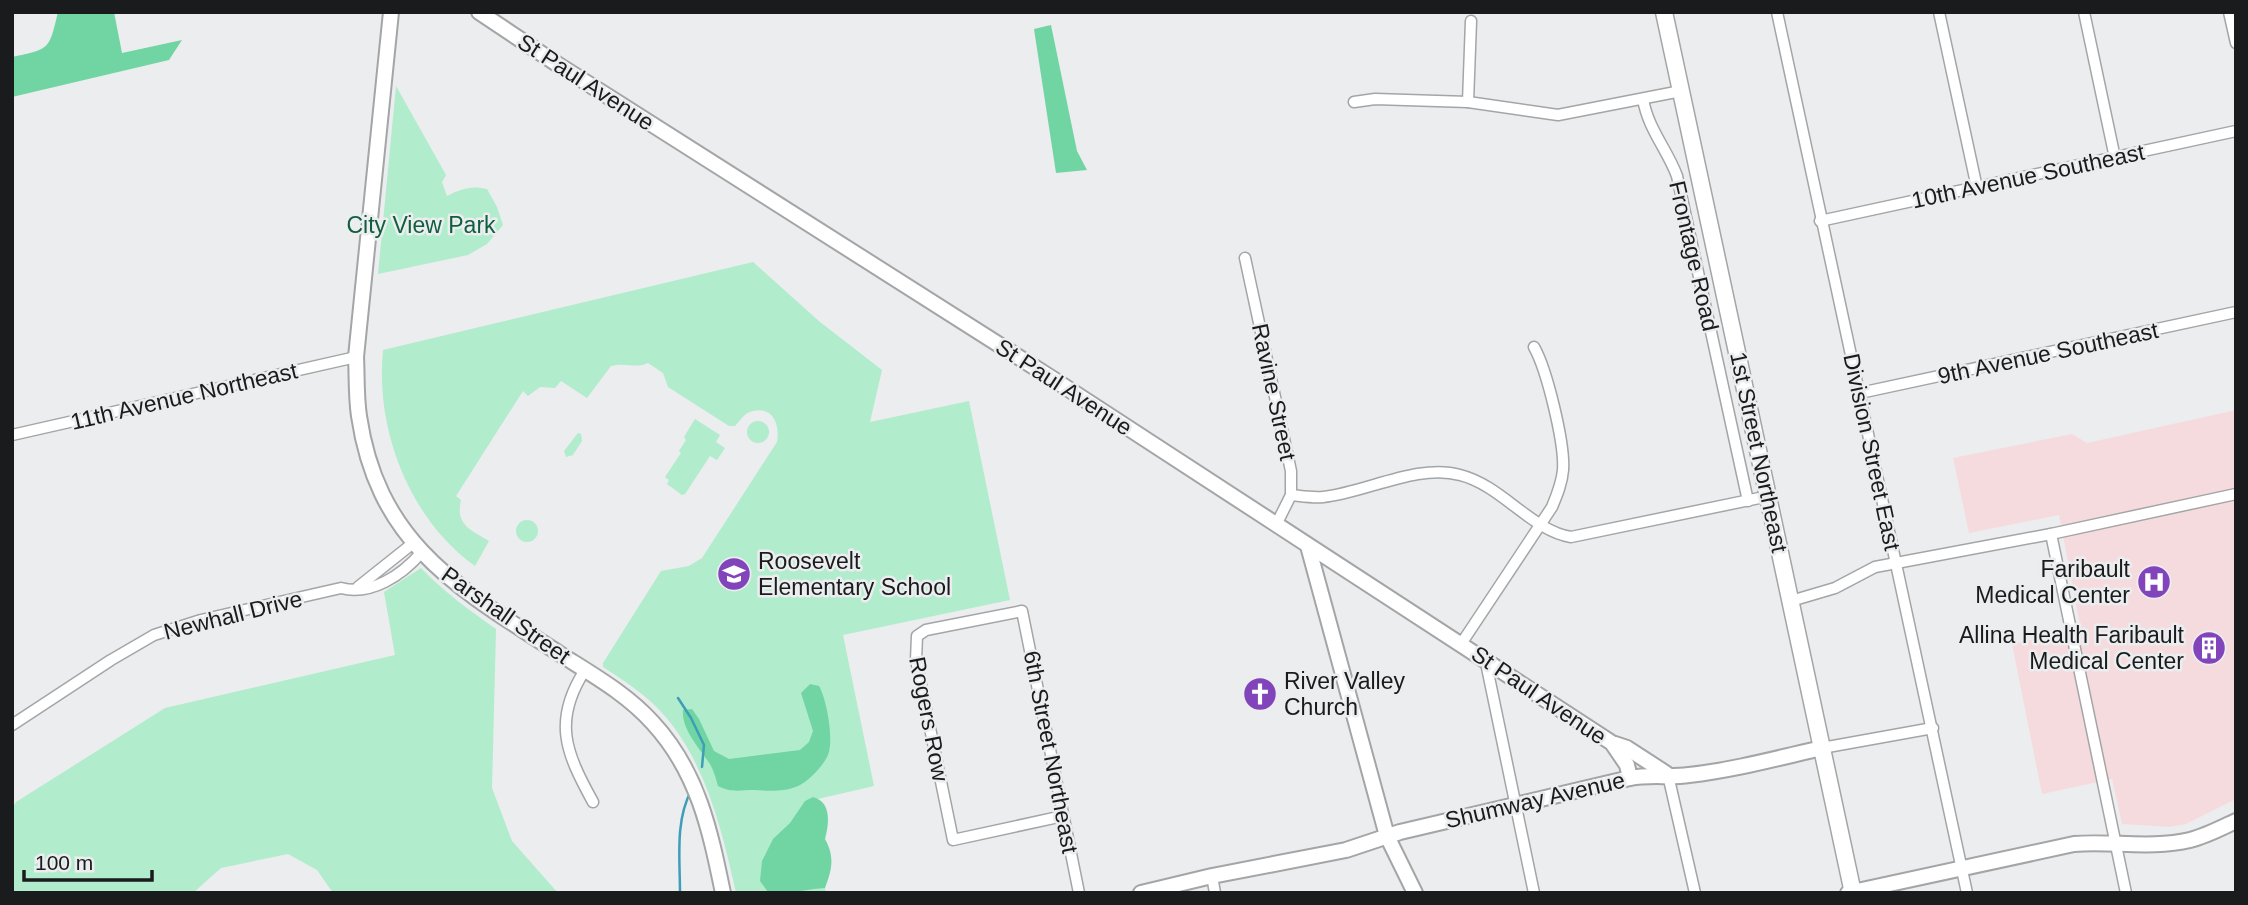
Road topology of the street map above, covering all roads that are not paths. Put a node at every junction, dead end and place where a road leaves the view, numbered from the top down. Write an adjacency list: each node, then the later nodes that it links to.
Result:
1 (391, 12): 21 (street, Parshall Street)
2 (479, 12): 29 (street, St Paul Avenue)
3 (1664, 12): 10 (main road, 1st Street Northeast)
4 (1777, 12): 17 (street, Division Street East)
5 (1939, 12): 16 (street)
6 (2084, 12): 15 (street)
7 (2229, 12): 9 (street)
8 (1471, 21): 13 (street)
9 (2236, 43)
10 (1681, 91): 11 (street); 26 (main road, 1st Street Northeast)
11 (1643, 99): 13 (street); 27 (street, Frontage Road)
12 (1353, 102): 13 (street)
13 (1468, 102)
14 (2236, 131): 15 (street, 10th Avenue Southeast)
15 (2115, 158): 16 (street, 10th Avenue Southeast)
16 (1977, 188): 17 (street, 10th Avenue Southeast)
17 (1820, 221): 22 (street, Division Street East)
18 (1245, 258): 25 (street, Ravine Street)
19 (2236, 312): 22 (street, 9th Avenue Southeast)
20 (1534, 347): 28 (street)
21 (356, 357): 23 (street, 11th Avenue Northeast); 32 (street, Parshall Street)
22 (1860, 393): 33 (street, Division Street East)
23 (12, 435)
24 (2236, 494): 30 (street)
25 (1291, 495): 28 (street); 29 (street)
26 (1769, 496): 27 (street); 35 (main road, 1st Street Northeast)
27 (1748, 501): 28 (street)
28 (1541, 524): 37 (street)
29 (1276, 525): 31 (street, St Paul Avenue)
30 (2051, 534): 33 (street); 51 (street)
31 (1308, 546): 37 (street, St Paul Avenue); 50 (street)
32 (417, 549): 34 (street); 34 (street, Newhall Drive); 39 (street, Parshall Street)
33 (1897, 562): 35 (street); 41 (street, Division Street East)
34 (353, 592): 40 (street, Newhall Drive)
35 (1791, 601): 43 (main road, 1st Street Northeast)
36 (917, 636): 48 (street, 6th Street Northeast); 48 (street, Rogers Row)
37 (1461, 643): 38 (street, St Paul Avenue)
38 (1485, 658): 42 (street, St Paul Avenue); 47 (street)
39 (585, 670): 46 (street); 55 (street, Parshall Street)
40 (12, 725)
41 (1933, 728): 43 (street, Shumway Avenue); 52 (street, Division Street East)
42 (1612, 743): 44 (street); 45 (street, St Paul Avenue)
43 (1822, 748): 44 (street, Shumway Avenue); 54 (main road, 1st Street Northeast)
44 (1668, 775): 45 (street, Shumway Avenue); 61 (street)
45 (1630, 778): 47 (street, Shumway Avenue)
46 (593, 802)
47 (1515, 803): 50 (street, Shumway Avenue); 60 (street)
48 (1063, 816): 56 (street, 6th Street Northeast)
49 (2236, 821): 51 (street)
50 (1387, 836): 53 (street, Shumway Avenue); 59 (street)
51 (2115, 842): 52 (street); 63 (street)
52 (1962, 868): 54 (street); 62 (street, Division Street East)
53 (1212, 876): 57 (street, Shumway Avenue); 58 (street)
54 (1851, 892)
55 (723, 893)
56 (1079, 893)
57 (1141, 893)
58 (1215, 893)
59 (1415, 893)
60 (1534, 893)
61 (1695, 893)
62 (1967, 893)
63 (2126, 893)

